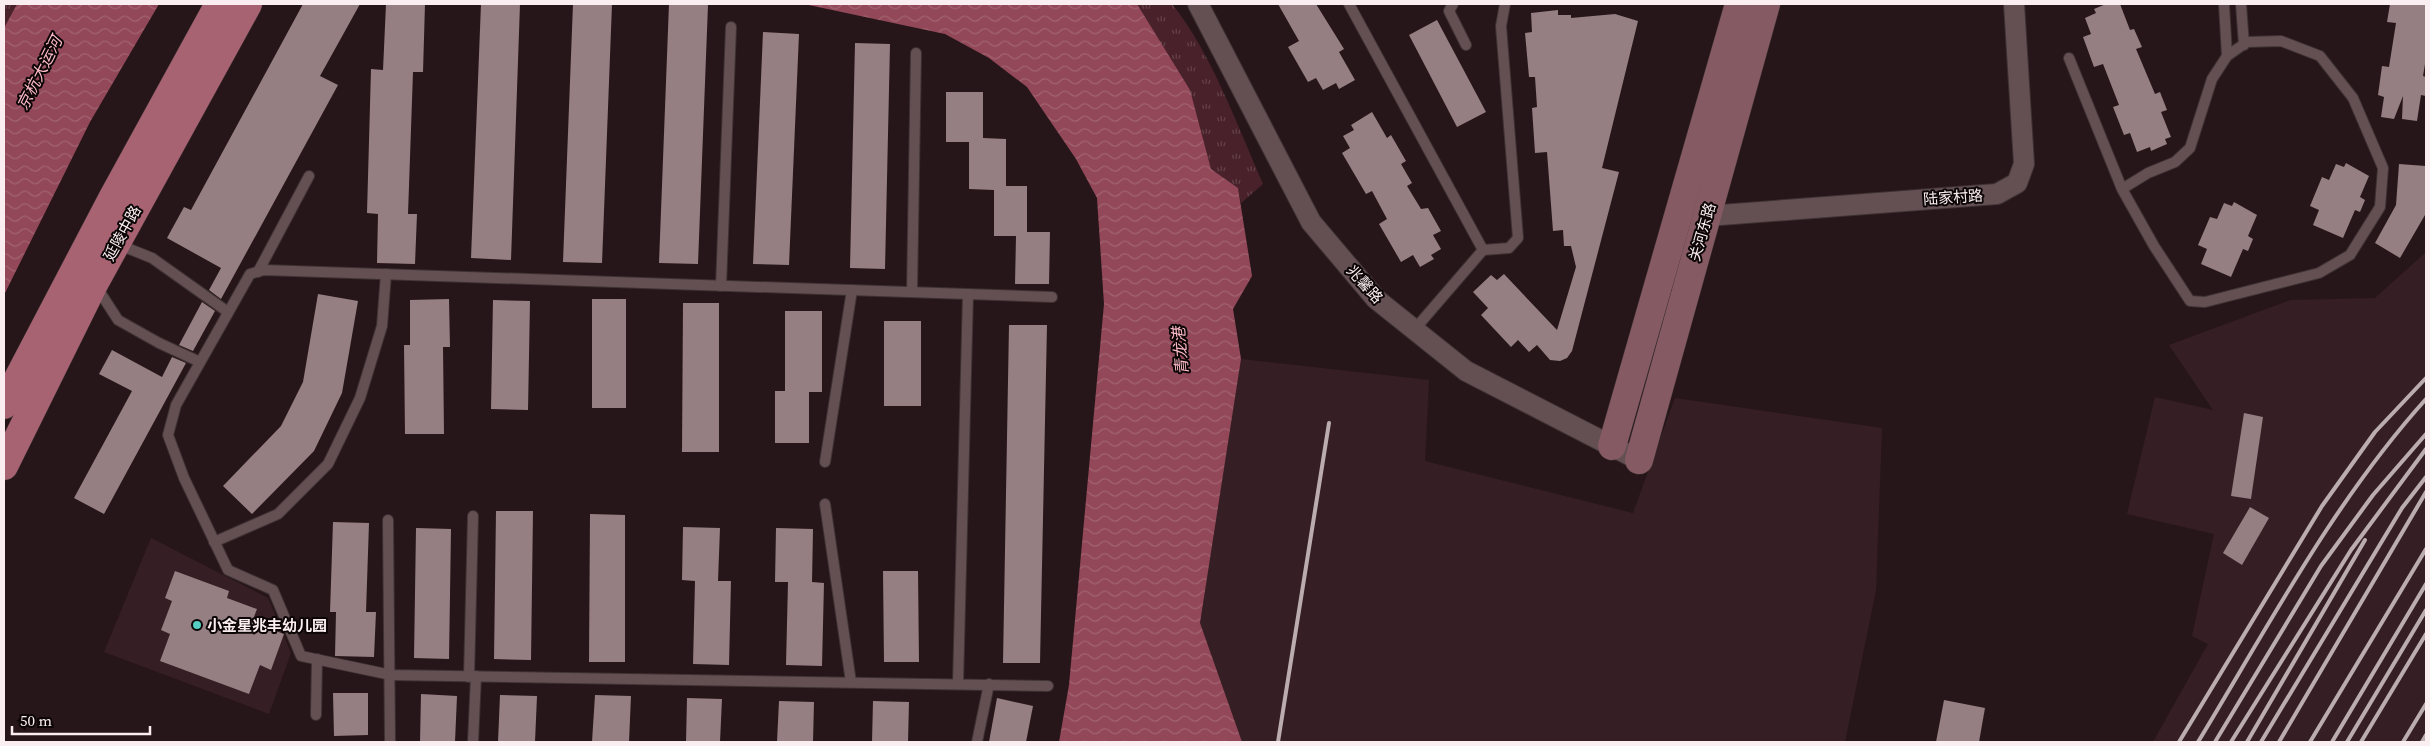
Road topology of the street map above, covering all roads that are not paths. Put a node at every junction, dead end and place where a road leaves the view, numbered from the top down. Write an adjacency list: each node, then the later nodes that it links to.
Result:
1 (202, 4): 23 (main road)
2 (219, 4): 23 (main road, 延陵中路)
3 (248, 4): 23 (main road, 延陵中路)
4 (1198, 4): 32 (street, 兆馨路)
5 (1349, 4): 22 (lane)
6 (1453, 4): 14 (lane)
7 (1505, 4): 22 (lane)
8 (1739, 4): 35 (main road, 关河东路)
9 (1766, 4): 21 (main road, 关河东路)
10 (2014, 4): 21 (street, 陆家村路)
11 (2224, 4): 17 (lane)
12 (2242, 4): 15 (lane)
13 (731, 26): 26 (lane)
14 (1466, 45)
15 (2244, 45): 17 (lane); 20 (lane)
16 (916, 53): 28 (lane)
17 (2227, 56): 20 (lane)
18 (2069, 58): 20 (lane)
19 (309, 176): 24 (lane)
20 (2122, 189)
21 (1707, 216): 36 (main road, 关河东路)
22 (1483, 250): 32 (lane)
23 (98, 255): 31 (lane); 33 (lane); 34 (main road, 延陵中路); 38 (main road, 延陵中路)
24 (258, 272): 25 (lane); 31 (lane)
25 (386, 274): 26 (lane); 42 (lane)
26 (721, 286): 27 (lane)
27 (852, 290): 28 (lane); 37 (lane)
28 (912, 292): 29 (lane)
29 (968, 294): 30 (lane); 47 (lane)
30 (1052, 297)
31 (228, 312): 33 (lane)
32 (1414, 330): 35 (street, 兆馨路)
33 (200, 362): 42 (lane)
34 (4, 405)
35 (1612, 446): 36 (street, 兆馨路)
36 (1638, 460)
37 (826, 462)
38 (4, 466)
39 (825, 504): 46 (lane)
40 (473, 516): 45 (lane)
41 (388, 520): 44 (lane)
42 (214, 542): 43 (lane)
43 (317, 659): 44 (lane); 50 (lane)
44 (390, 675): 45 (lane); 51 (lane)
45 (472, 676): 46 (lane); 52 (lane)
46 (850, 682): 47 (lane)
47 (958, 684): 48 (lane)
48 (989, 684): 49 (lane); 53 (lane)
49 (1048, 686)
50 (316, 715)
51 (390, 742)
52 (473, 742)
53 (977, 742)

